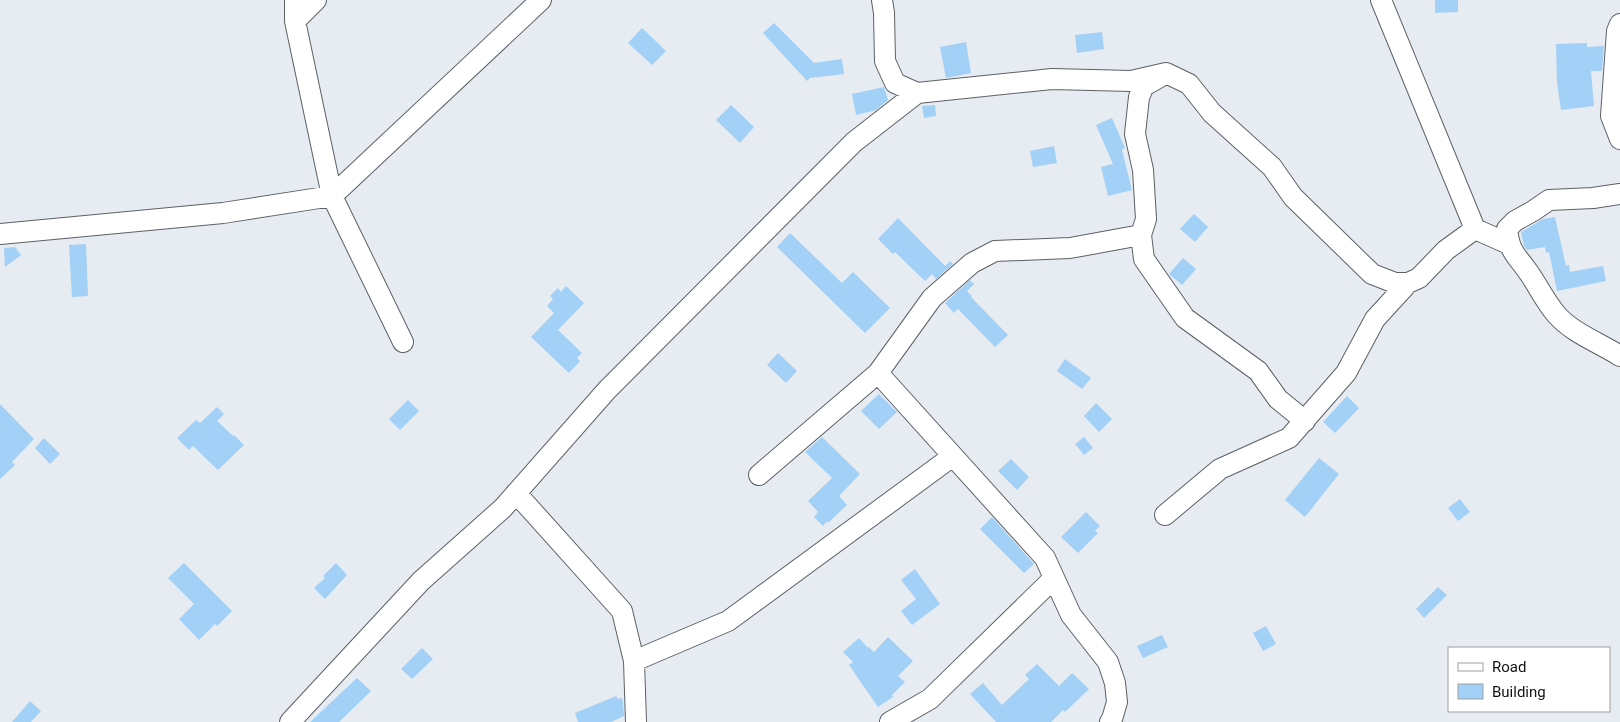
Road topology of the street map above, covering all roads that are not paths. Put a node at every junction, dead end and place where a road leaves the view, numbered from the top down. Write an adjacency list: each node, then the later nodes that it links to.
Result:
1 (295, 0): 6 (street)
2 (316, 0): 6 (street)
3 (541, 0): 12 (street)
4 (882, 0): 9 (street)
5 (1381, 0): 13 (street)
6 (295, 22): 12 (street)
7 (1620, 24): 10 (street)
8 (1166, 73): 9 (street); 15 (street); 17 (street)
9 (917, 93): 24 (street)
10 (1620, 139)
11 (1620, 194): 16 (street)
12 (332, 196): 14 (street); 18 (street)
13 (1475, 229): 16 (street); 17 (street)
14 (0, 234)
15 (1141, 235): 20 (street); 21 (street)
16 (1509, 244): 19 (street)
17 (1408, 283): 21 (street)
18 (403, 342)
19 (1620, 356)
20 (878, 373): 22 (street); 23 (street)
21 (1304, 420): 25 (street)
22 (953, 456): 26 (street); 27 (street)
23 (759, 475)
24 (516, 493): 27 (street); 28 (street)
25 (1165, 515)
26 (1054, 578): 30 (street); 31 (street)
27 (634, 662): 29 (street)
28 (290, 722)
29 (636, 722)
30 (890, 722)
31 (1110, 722)

